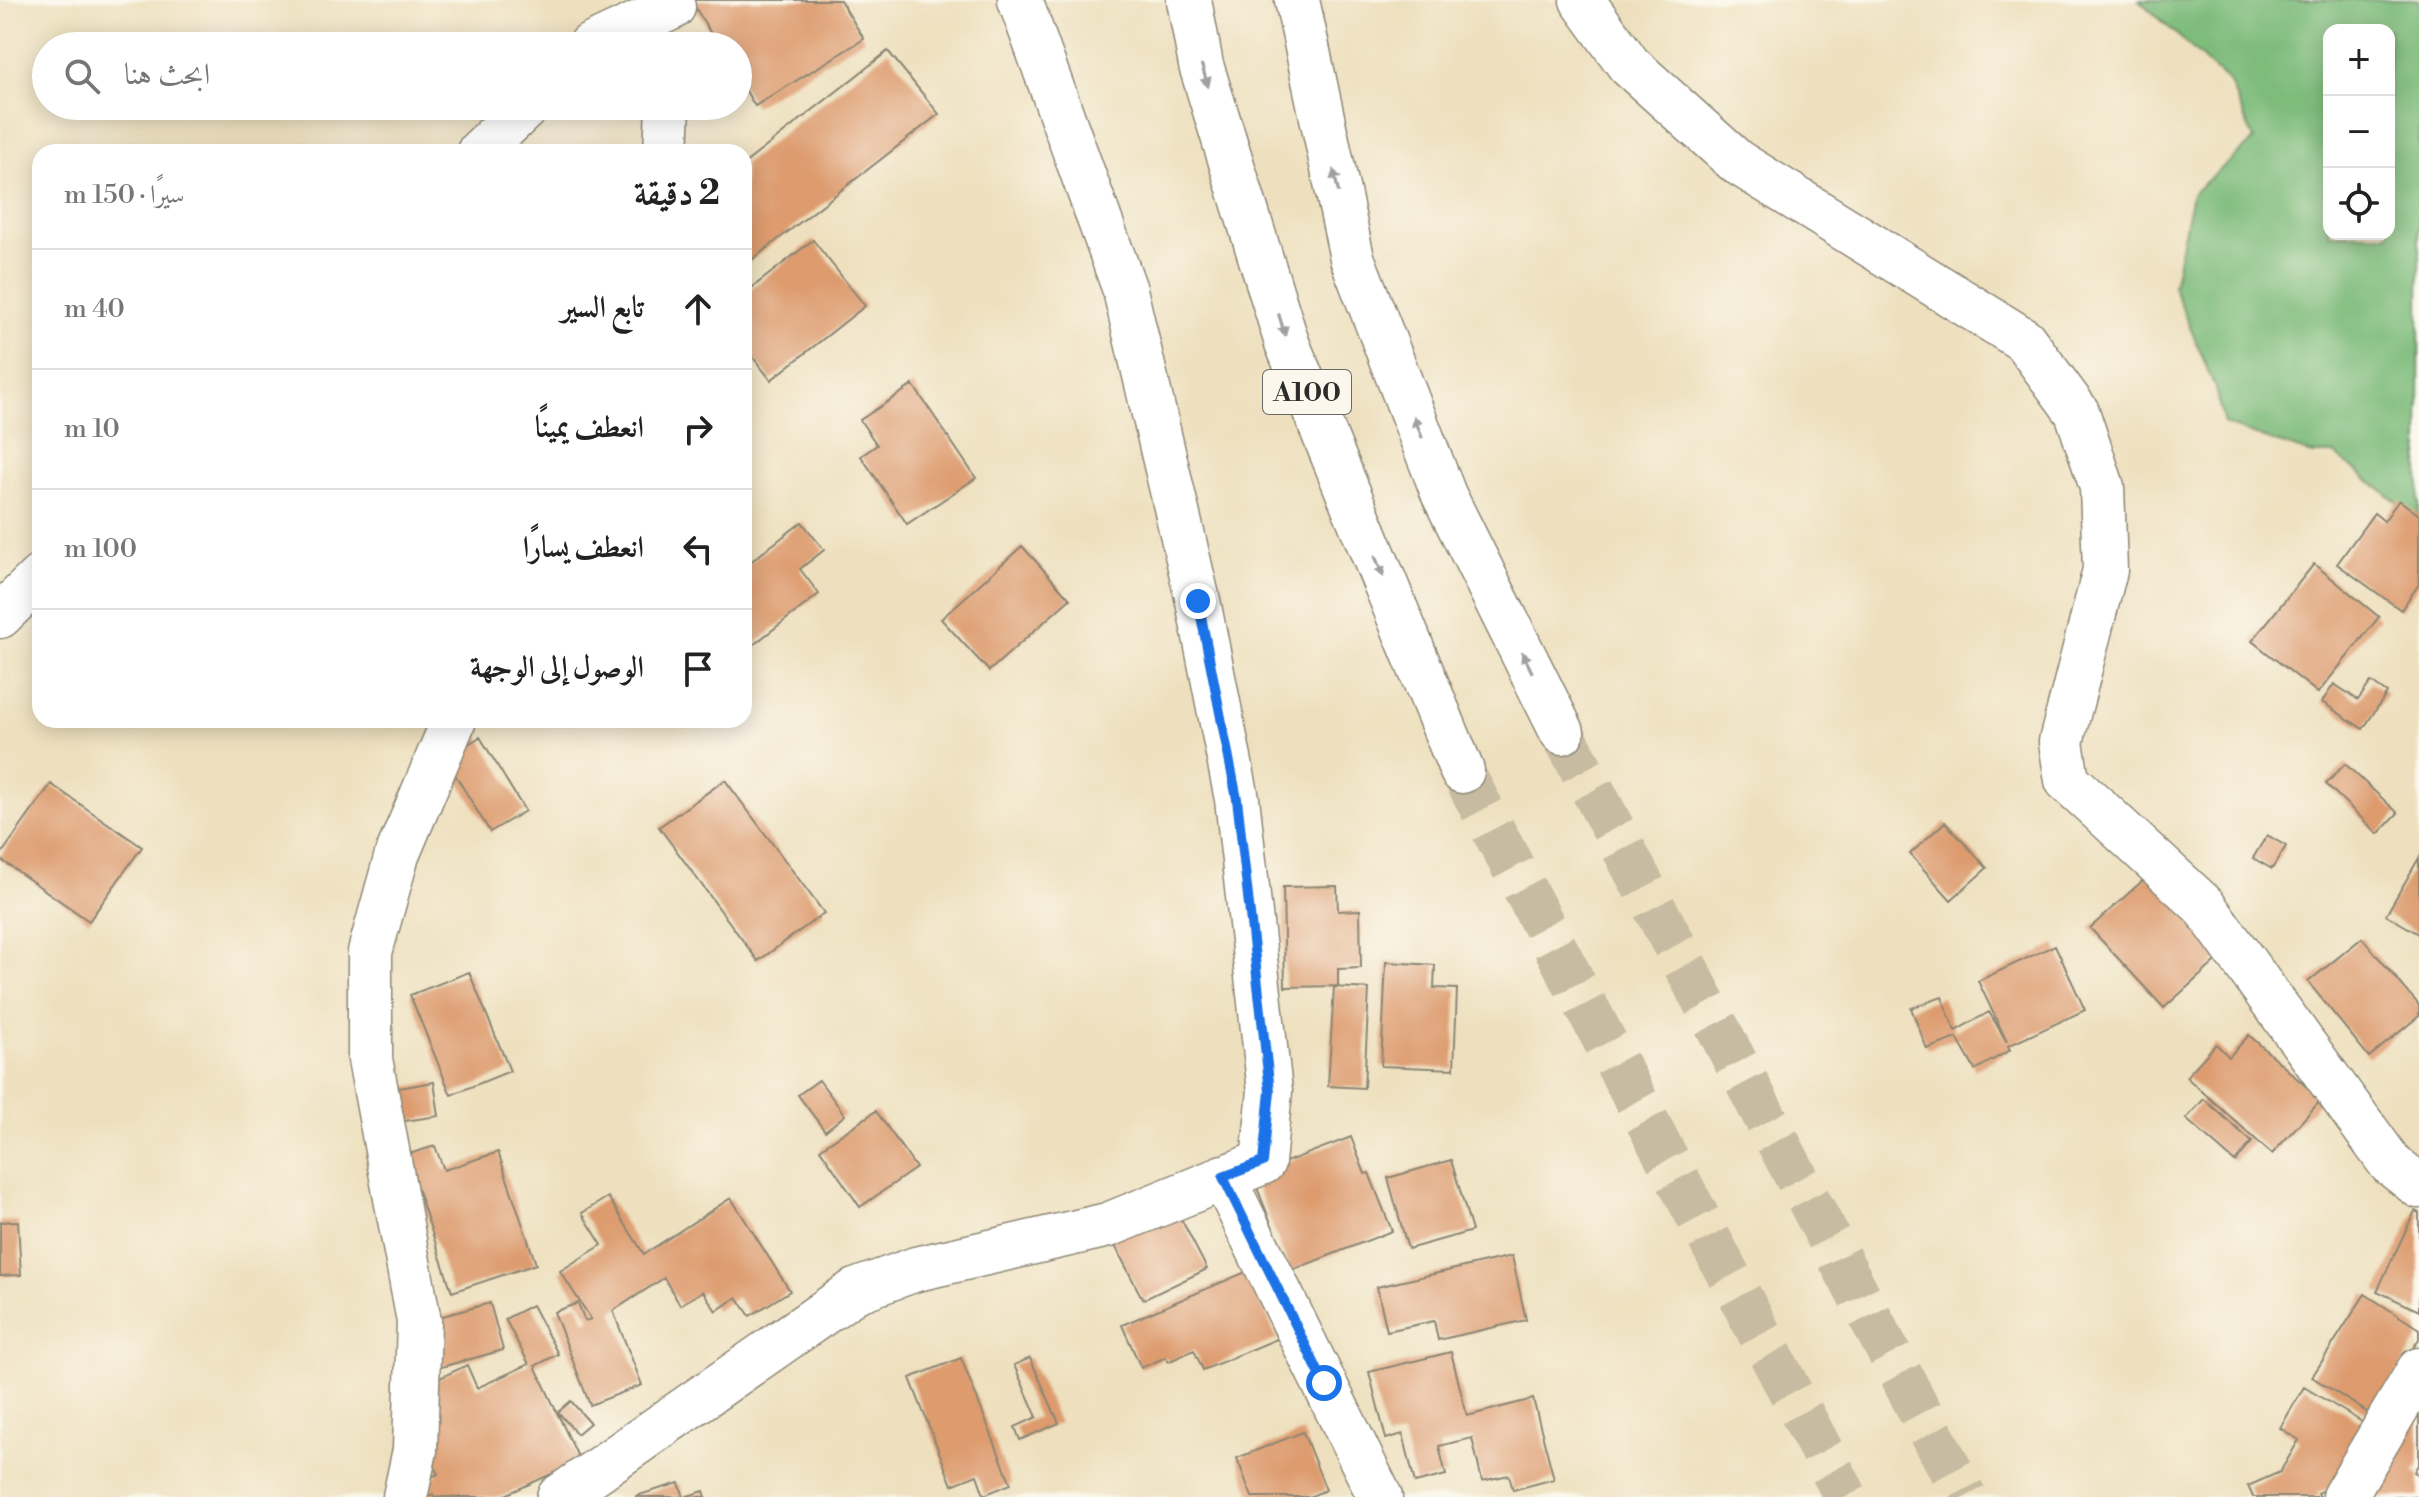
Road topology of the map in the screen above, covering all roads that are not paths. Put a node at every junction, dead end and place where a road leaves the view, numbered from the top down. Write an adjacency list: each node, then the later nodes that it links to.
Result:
1 (1020, 0): 16 (main road)
2 (1189, 0): 15 (main road, A100 / A100, one-way to 15)
3 (1297, 0): 14 (main road, A100 / A100, one-way to 3)
4 (1582, 0): 17 (main road)
5 (672, 18): 6 (main road)
6 (631, 32)
7 (512, 120): 9 (main road)
8 (667, 120): 10 (main road)
9 (487, 144)
10 (666, 144)
11 (32, 585): 12 (main road)
12 (0, 616)
13 (451, 728): 19 (main road)
14 (1562, 732)
15 (1462, 771)
16 (1223, 1177): 20 (main road); 21 (main road)
17 (2419, 1186)
18 (2419, 1370): 22 (main road)
19 (405, 1497)
20 (559, 1497)
21 (1380, 1497)
22 (2344, 1497)

